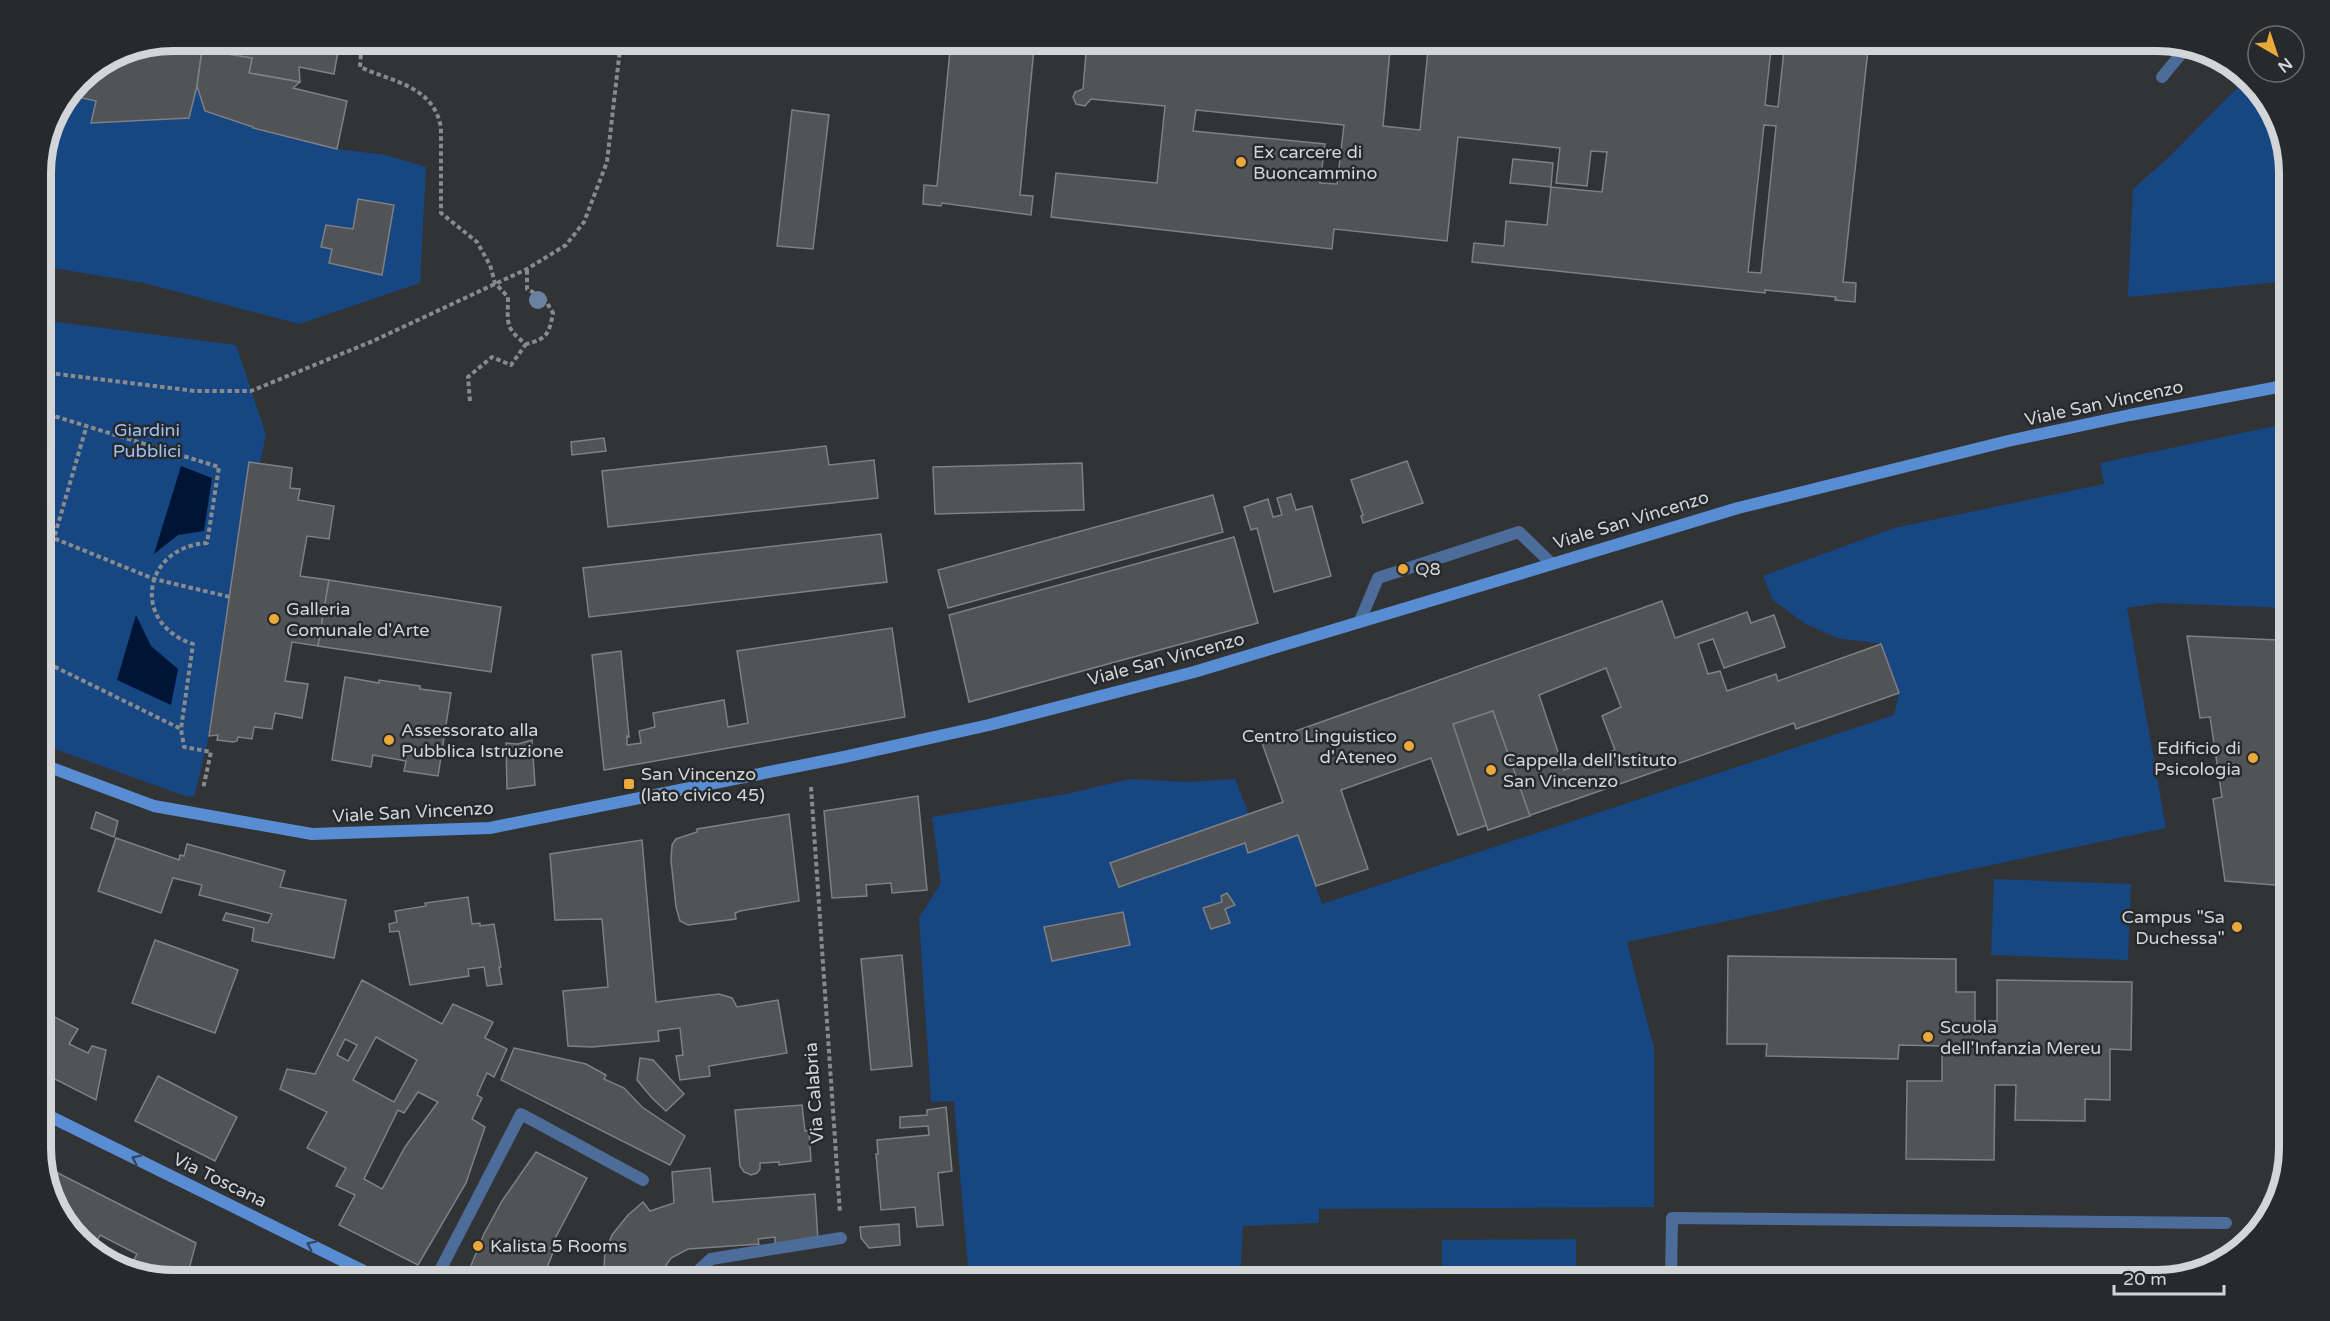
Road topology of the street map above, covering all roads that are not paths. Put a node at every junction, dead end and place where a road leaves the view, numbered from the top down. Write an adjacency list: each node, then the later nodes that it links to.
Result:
1 (2181, 54): 2 (street)
2 (2162, 77)
3 (2279, 387): 4 (street, Viale San Vincenzo)
4 (1551, 563): 5 (street, Viale San Vincenzo); 5 (street)
5 (1360, 621): 6 (street, Viale San Vincenzo)
6 (51, 768)
7 (51, 1117): 11 (street, Via Toscana, one-way to 7)
8 (643, 1179): 12 (street)
9 (2226, 1223): 14 (street)
10 (841, 1238): 13 (street)
11 (360, 1270)
12 (441, 1270)
13 (699, 1270)
14 (1671, 1270)

